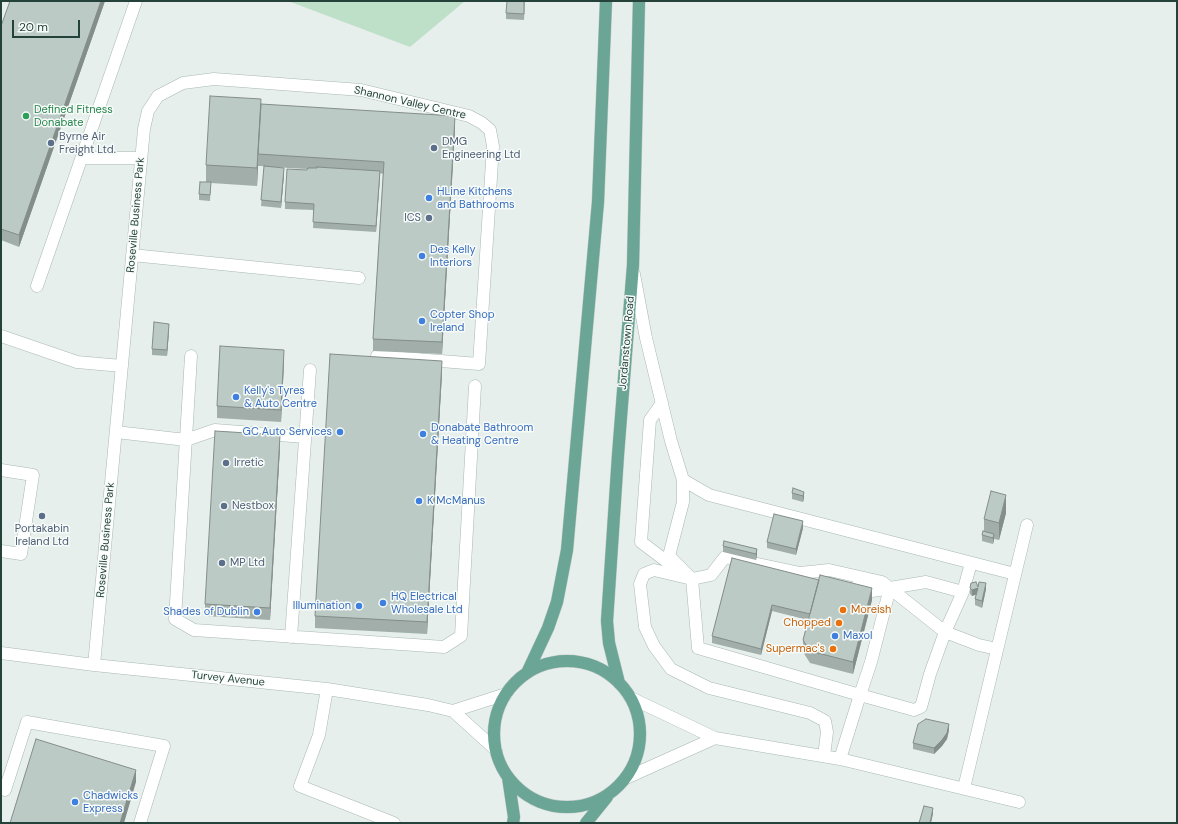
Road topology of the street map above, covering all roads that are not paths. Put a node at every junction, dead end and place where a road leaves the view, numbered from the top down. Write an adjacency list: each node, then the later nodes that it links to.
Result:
1 (136, 1): 5 (street)
2 (606, 1): 35 (main road)
3 (639, 1): 8 (main road, Jordanstown Road)
4 (182, 83): 6 (street, Roseville Business Park); 13 (street, Shannon Valley Centre)
5 (82, 158): 6 (street); 10 (street)
6 (141, 158): 7 (street, Roseville Business Park)
7 (132, 255): 9 (street); 14 (street, Roseville Business Park)
8 (633, 265): 17 (street); 36 (main road, Jordanstown Road)
9 (359, 278)
10 (37, 286)
11 (1, 336): 14 (street)
12 (191, 356): 20 (street)
13 (377, 356)
14 (122, 366): 18 (street, Roseville Business Park)
15 (310, 370): 19 (street)
16 (475, 386): 31 (street)
17 (662, 403): 22 (street); 27 (street)
18 (116, 432): 20 (street); 34 (street, Roseville Business Park)
19 (305, 437): 20 (street); 31 (street)
20 (186, 440): 31 (street)
21 (1, 470): 24 (street)
22 (683, 480): 25 (street); 27 (street)
23 (1027, 525): 26 (street)
24 (1, 551)
25 (971, 563): 26 (street); 29 (street)
26 (1015, 574): 32 (street)
27 (692, 579): 28 (street); 39 (street); 44 (street)
28 (890, 588): 29 (street); 30 (street); 39 (street)
29 (963, 592): 30 (street)
30 (945, 632): 32 (street); 39 (street)
31 (291, 637)
32 (997, 649): 48 (street)
33 (2, 656): 34 (street, Turvey Avenue)
34 (94, 665): 37 (street, Turvey Avenue)
35 (527, 673): 36 (main road); 38 (main road)
36 (619, 683): 40 (main road)
37 (326, 689): 41 (street, Turvey Avenue); 53 (street)
38 (506, 694): 41 (street); 43 (main road)
39 (860, 695): 45 (street)
40 (631, 698): 42 (street); 47 (main road)
41 (453, 711): 43 (street, Turvey Avenue)
42 (715, 738): 44 (street); 47 (street)
43 (496, 750): 46 (main road)
44 (824, 756): 45 (street)
45 (840, 759): 48 (street)
46 (508, 777): 50 (main road); 54 (main road)
47 (626, 778): 50 (main road)
48 (964, 788): 51 (street)
49 (5, 790): 52 (street)
50 (609, 794): 55 (main road)
51 (1019, 802)
52 (140, 823)
53 (394, 823)
54 (513, 823)
55 (586, 823)

